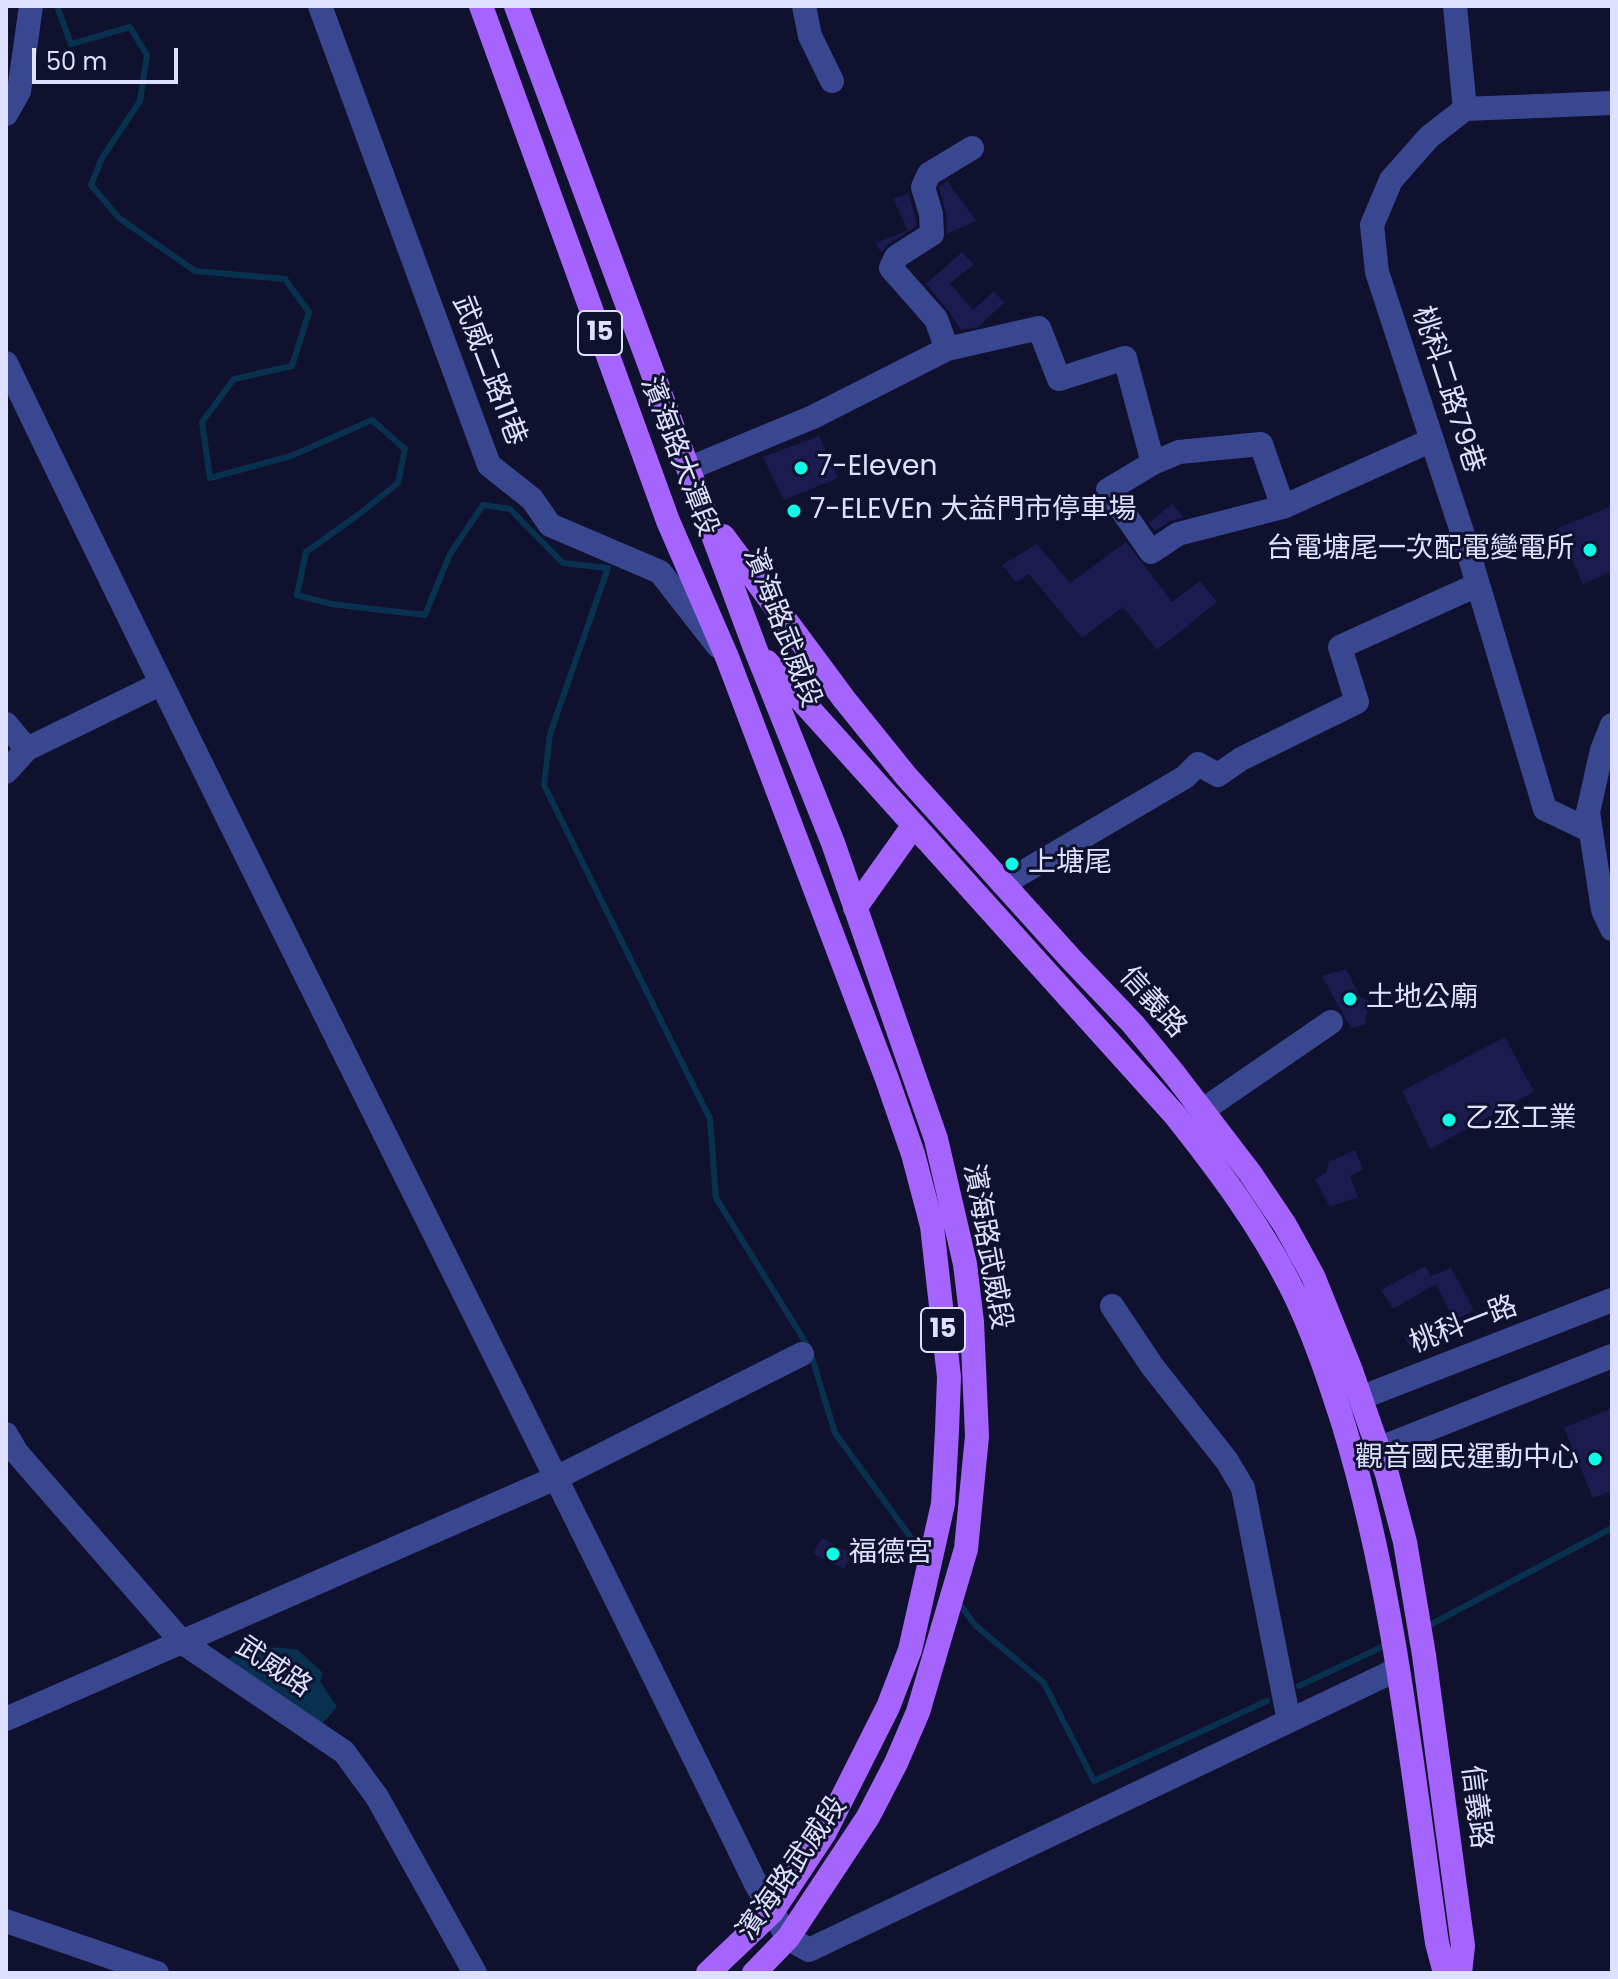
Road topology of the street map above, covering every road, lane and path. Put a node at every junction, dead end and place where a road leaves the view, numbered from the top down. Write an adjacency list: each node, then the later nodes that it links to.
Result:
1 (31, 6): 10 (street)
2 (320, 6): 22 (street, 武威二路11巷)
3 (481, 6): 22 (main road, 濱海路大潭段 / 15)
4 (516, 6): 16 (main road, 濱海路大潭段 / 15)
5 (804, 6): 7 (street)
6 (1455, 6): 9 (street)
7 (832, 81)
8 (1612, 103): 9 (street)
9 (1465, 109): 14 (street, 桃科二路79巷)
10 (6, 114)
11 (972, 148): 12 (street)
12 (947, 349): 15 (street); 16 (street)
13 (6, 363): 23 (street)
14 (1432, 440): 17 (street); 19 (street, 桃科二路79巷)
15 (1153, 463): 17 (street); 17 (street)
16 (690, 468): 18 (main road, 濱海路大潭段 / 15)
17 (1283, 507)
18 (707, 515): 20 (main road, 信義路); 21 (main road, 濱海路武威段 / 15)
19 (1477, 585): 29 (street, 桃科二路79巷); 30 (street)
20 (791, 626): 21 (main road); 30 (main road, 信義路)
21 (755, 648): 22 (main road); 28 (main road, 信義路); 31 (main road, 濱海路武威段 / 15)
22 (727, 657): 50 (main road, 濱海路武威段 / 15)
23 (160, 684): 26 (street); 45 (street)
24 (6, 724): 26 (street)
25 (1612, 725): 29 (street)
26 (27, 749): 27 (street)
27 (6, 772)
28 (914, 825): 31 (main road); 35 (main road, 信義路)
29 (1591, 831): 32 (street)
30 (1003, 884): 34 (main road, 信義路)
31 (855, 908): 52 (main road, 濱海路武威段 / 15)
32 (1612, 929)
33 (1331, 1022): 34 (street)
34 (1203, 1110): 35 (street); 40 (main road, 信義路)
35 (1185, 1127): 41 (main road, 信義路)
36 (1612, 1300): 40 (street, 桃科一路)
37 (1112, 1306): 49 (street)
38 (802, 1354): 45 (street)
39 (1612, 1356): 43 (street)
40 (1361, 1399): 41 (street, 桃科一路); 43 (main road, 信義路)
41 (1337, 1406): 44 (main road, 信義路)
42 (6, 1434): 46 (street, 武威路)
43 (1378, 1449): 44 (street); 58 (main road, 信義路)
44 (1353, 1456): 47 (main road, 信義路)
45 (558, 1477): 46 (street); 50 (street)
46 (182, 1642): 48 (street); 54 (street, 武威路)
47 (1397, 1662): 49 (street); 57 (main road, 信義路)
48 (6, 1719)
49 (1289, 1721): 52 (street)
50 (772, 1912): 52 (street); 55 (main road, 濱海路武威段 / 15)
51 (6, 1921): 53 (street)
52 (788, 1938): 56 (main road, 濱海路武威段 / 15)
53 (157, 1973)
54 (475, 1973)
55 (708, 1973)
56 (754, 1973)
57 (1445, 1973)
58 (1460, 1973)

